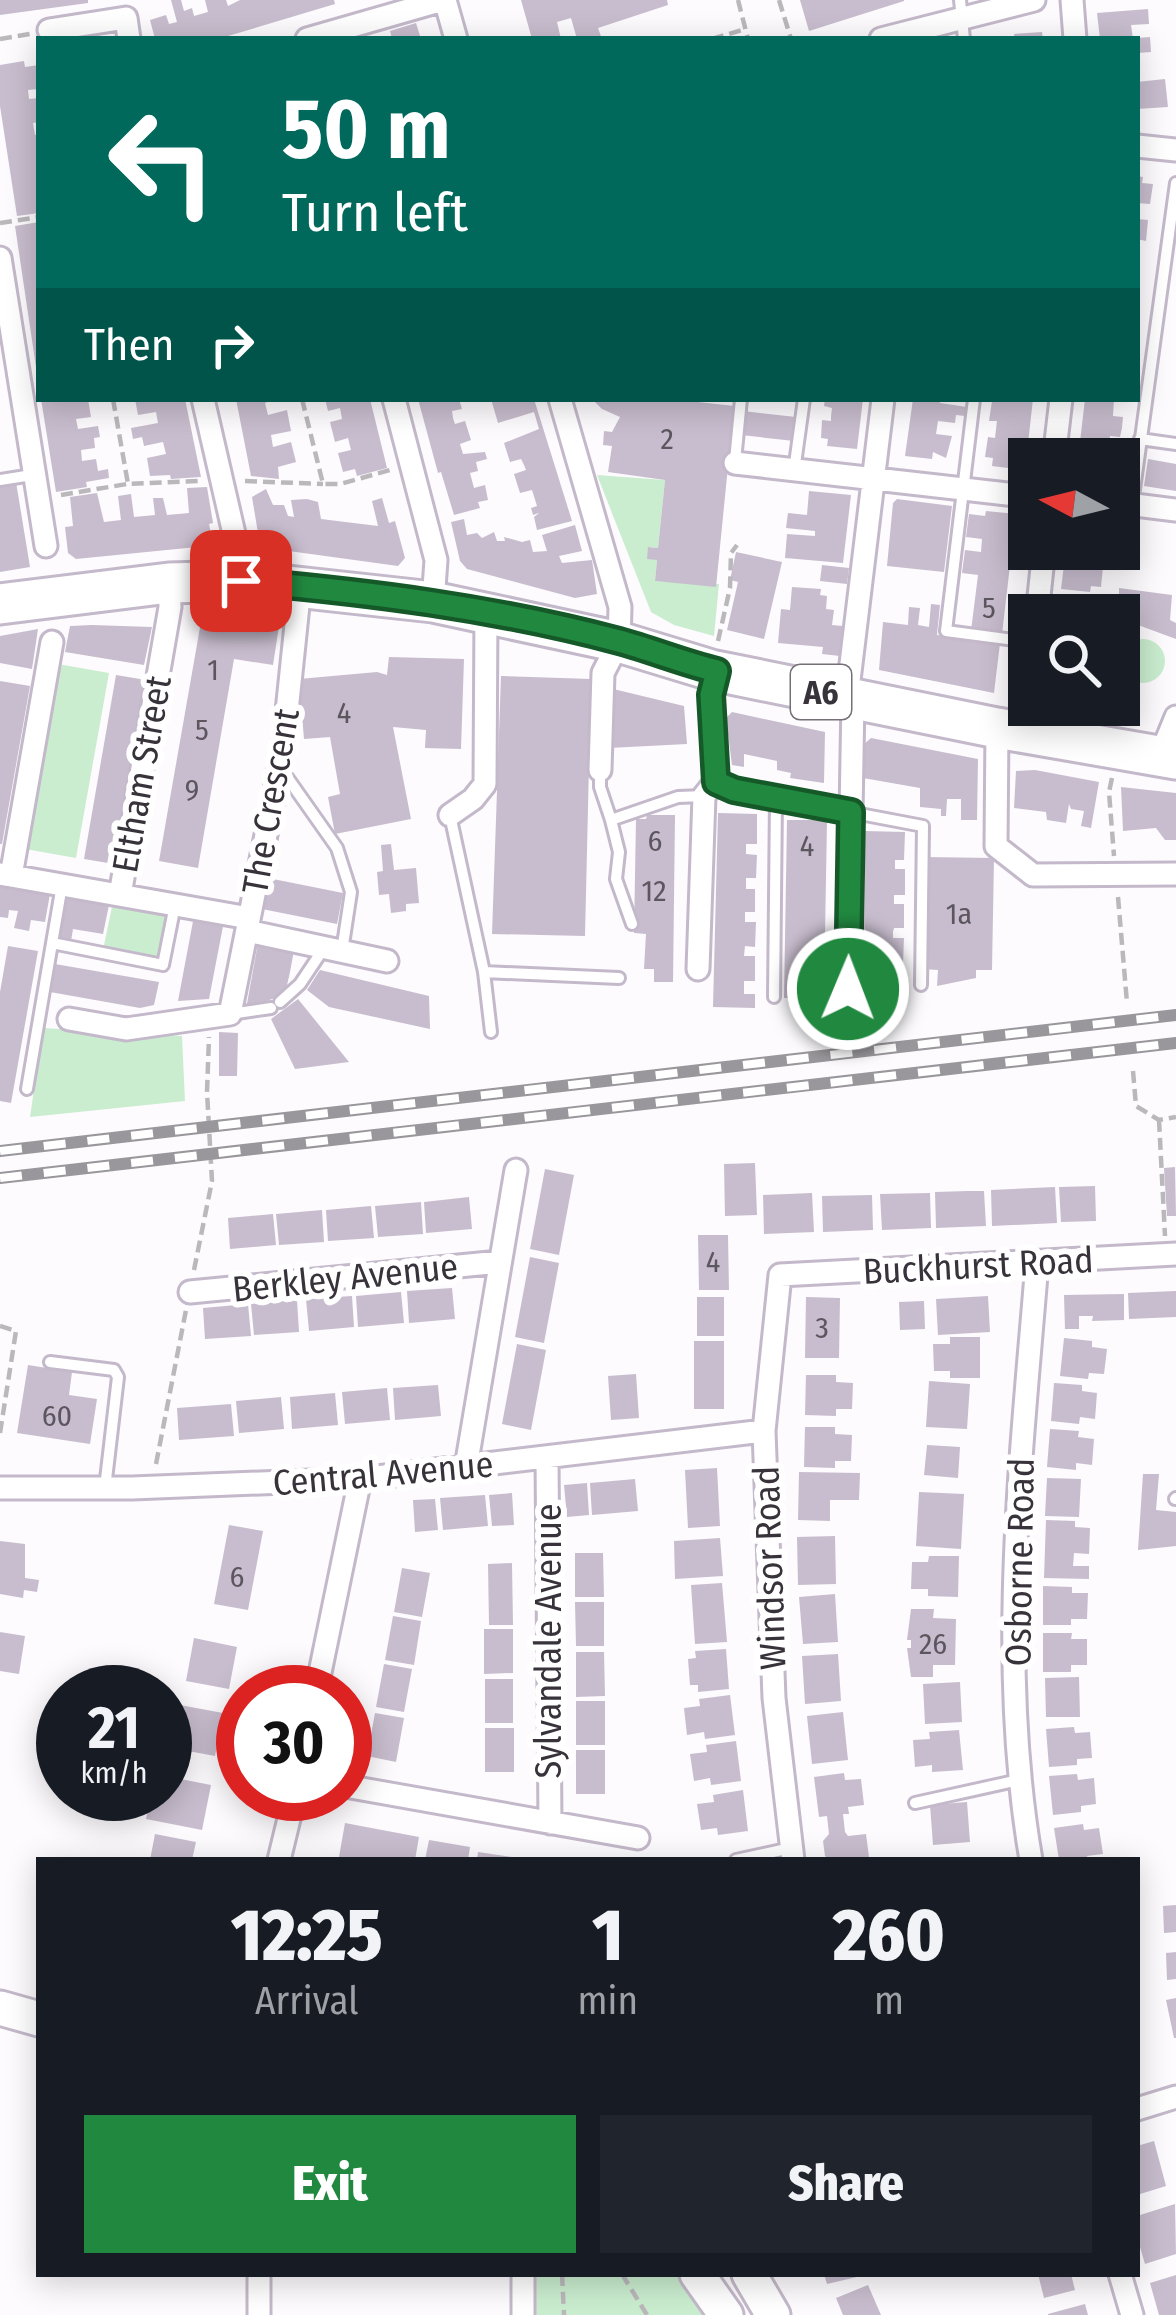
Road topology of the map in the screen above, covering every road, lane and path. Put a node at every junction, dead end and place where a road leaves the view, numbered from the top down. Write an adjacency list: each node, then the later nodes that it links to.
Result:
1 (444, 0): 10 (street); 11 (street)
2 (738, 0): 8 (path)
3 (779, 0): 14 (path)
4 (1034, 0): 6 (street)
5 (1072, 0): 16 (street)
6 (961, 8): 15 (street)
7 (127, 28): 9 (street)
8 (746, 28): 12 (path); 13 (path)
9 (50, 30): 17 (path)
10 (318, 36)
11 (455, 36)
12 (721, 36)
13 (747, 36)
14 (790, 36)
15 (889, 36)
16 (1075, 36)
17 (0, 39)
18 (1140, 146): 19 (street)
19 (1176, 150)
20 (1176, 183): 23 (lane)
21 (36, 217): 22 (path)
22 (0, 223)
23 (1173, 234): 37 (lane)
24 (0, 258): 25 (street)
25 (8, 366): 42 (street)
26 (114, 402): 46 (path)
27 (204, 402): 44 (street)
28 (303, 402): 47 (path)
29 (395, 402): 40 (street)
30 (561, 402): 62 (street)
31 (741, 402): 39 (lane)
32 (804, 402): 41 (lane)
33 (883, 402): 45 (street)
34 (974, 402): 48 (lane)
35 (1060, 402): 36 (street)
36 (1056, 438)
37 (1140, 439): 38 (lane)
38 (1176, 444)
39 (735, 463): 41 (street)
40 (411, 465): 47 (path); 58 (street)
41 (794, 471): 45 (street)
42 (32, 476): 43 (lane); 50 (street)
43 (0, 480)
44 (220, 480): 46 (path); 47 (path); 55 (street)
45 (872, 481): 48 (street); 65 (street)
46 (128, 484): 50 (path)
47 (323, 484)
48 (961, 490): 49 (street); 61 (lane)
49 (1008, 494)
50 (38, 500): 54 (street)
51 (1140, 506): 52 (street)
52 (1176, 510)
53 (737, 545): 64 (path)
54 (46, 546)
55 (241, 581): 56 (highway, A6); 57 (highway, A6)
56 (169, 583): 59 (highway, A6); 83 (street, Eltham Street)
57 (300, 586): 58 (highway, A6); 72 (street, The Crescent)
58 (434, 602): 60 (highway, A6)
59 (0, 604)
60 (486, 612): 62 (highway, A6); 77 (street)
61 (1008, 639)
62 (619, 641): 64 (highway, A6); 73 (street)
63 (52, 642): 81 (street)
64 (714, 670): 65 (highway, A6); 74 (street)
65 (850, 698): 66 (highway, A6); 76 (street)
66 (1008, 717)
67 (1176, 717): 71 (street)
68 (1016, 726): 79 (street)
69 (1044, 726): 70 (highway, A6)
70 (1117, 748): 71 (highway, A6); 79 (path)
71 (1168, 757)
72 (280, 768): 85 (street, The Crescent); 88 (lane)
73 (600, 770): 78 (lane)
74 (710, 789): 75 (lane); 78 (lane); 90 (street)
75 (776, 797): 76 (lane); 95 (lane)
76 (851, 812): 93 (lane); 94 (street)
77 (450, 814): 91 (lane)
78 (610, 820): 86 (lane)
79 (1116, 874): 80 (street); 96 (path)
80 (1176, 874)
81 (6, 875): 82 (street)
82 (62, 885): 83 (street); 87 (lane)
83 (120, 895): 84 (street)
84 (175, 905): 85 (street); 87 (lane)
85 (248, 924): 88 (street); 97 (street, The Crescent)
86 (632, 924)
87 (52, 943): 101 (lane)
88 (333, 950): 89 (street); 97 (lane)
89 (388, 961)
90 (698, 968)
91 (484, 972): 92 (lane); 99 (lane)
92 (619, 978)
93 (921, 985)
94 (848, 989)
95 (774, 997)
96 (1127, 1003)
97 (220, 1015): 98 (street); 109 (path)
98 (69, 1019)
99 (491, 1032)
100 (1132, 1071): 103 (path)
101 (27, 1090)
102 (1176, 1117): 103 (path)
103 (1159, 1120): 105 (path)
104 (516, 1170): 106 (street)
105 (1171, 1254): 107 (street, Buckhurst Road)
106 (500, 1262): 109 (street, Berkley Avenue); 116 (street)
107 (1037, 1263): 108 (street, Buckhurst Road); 122 (street, Osborne Road)
108 (780, 1275): 113 (street, Windsor Road)
109 (190, 1292): 118 (path)
110 (0, 1326): 112 (path)
111 (50, 1362): 120 (lane)
112 (4, 1381): 114 (path)
113 (764, 1431): 115 (street, Central Avenue); 128 (street, Windsor Road)
114 (0, 1433)
115 (547, 1458): 116 (street, Central Avenue); 126 (street, Sylvandale Avenue)
116 (466, 1467): 117 (street, Central Avenue)
117 (360, 1479): 118 (street, Central Avenue); 121 (street)
118 (152, 1487): 120 (street, Central Avenue)
119 (0, 1488): 120 (street, Central Avenue)
120 (105, 1488)
121 (322, 1665)
122 (1019, 1780): 124 (lane); 130 (street, Osborne Road)
123 (372, 1791): 126 (street)
124 (915, 1803)
125 (288, 1821): 129 (street)
126 (550, 1823): 127 (street)
127 (638, 1838)
128 (792, 1854)
129 (280, 1857)
130 (1031, 1857)
131 (0, 2008): 132 (main road)
132 (36, 2018)
133 (1176, 2097): 134 (street)
134 (1140, 2108)
135 (259, 2277): 141 (street)
136 (523, 2277): 142 (street)
137 (562, 2277): 143 (path)
138 (624, 2277): 144 (path)
139 (751, 2277): 145 (main road)
140 (1121, 2277): 146 (street)
141 (259, 2315)
142 (523, 2315)
143 (564, 2315)
144 (647, 2315)
145 (773, 2315)
146 (1132, 2315)

